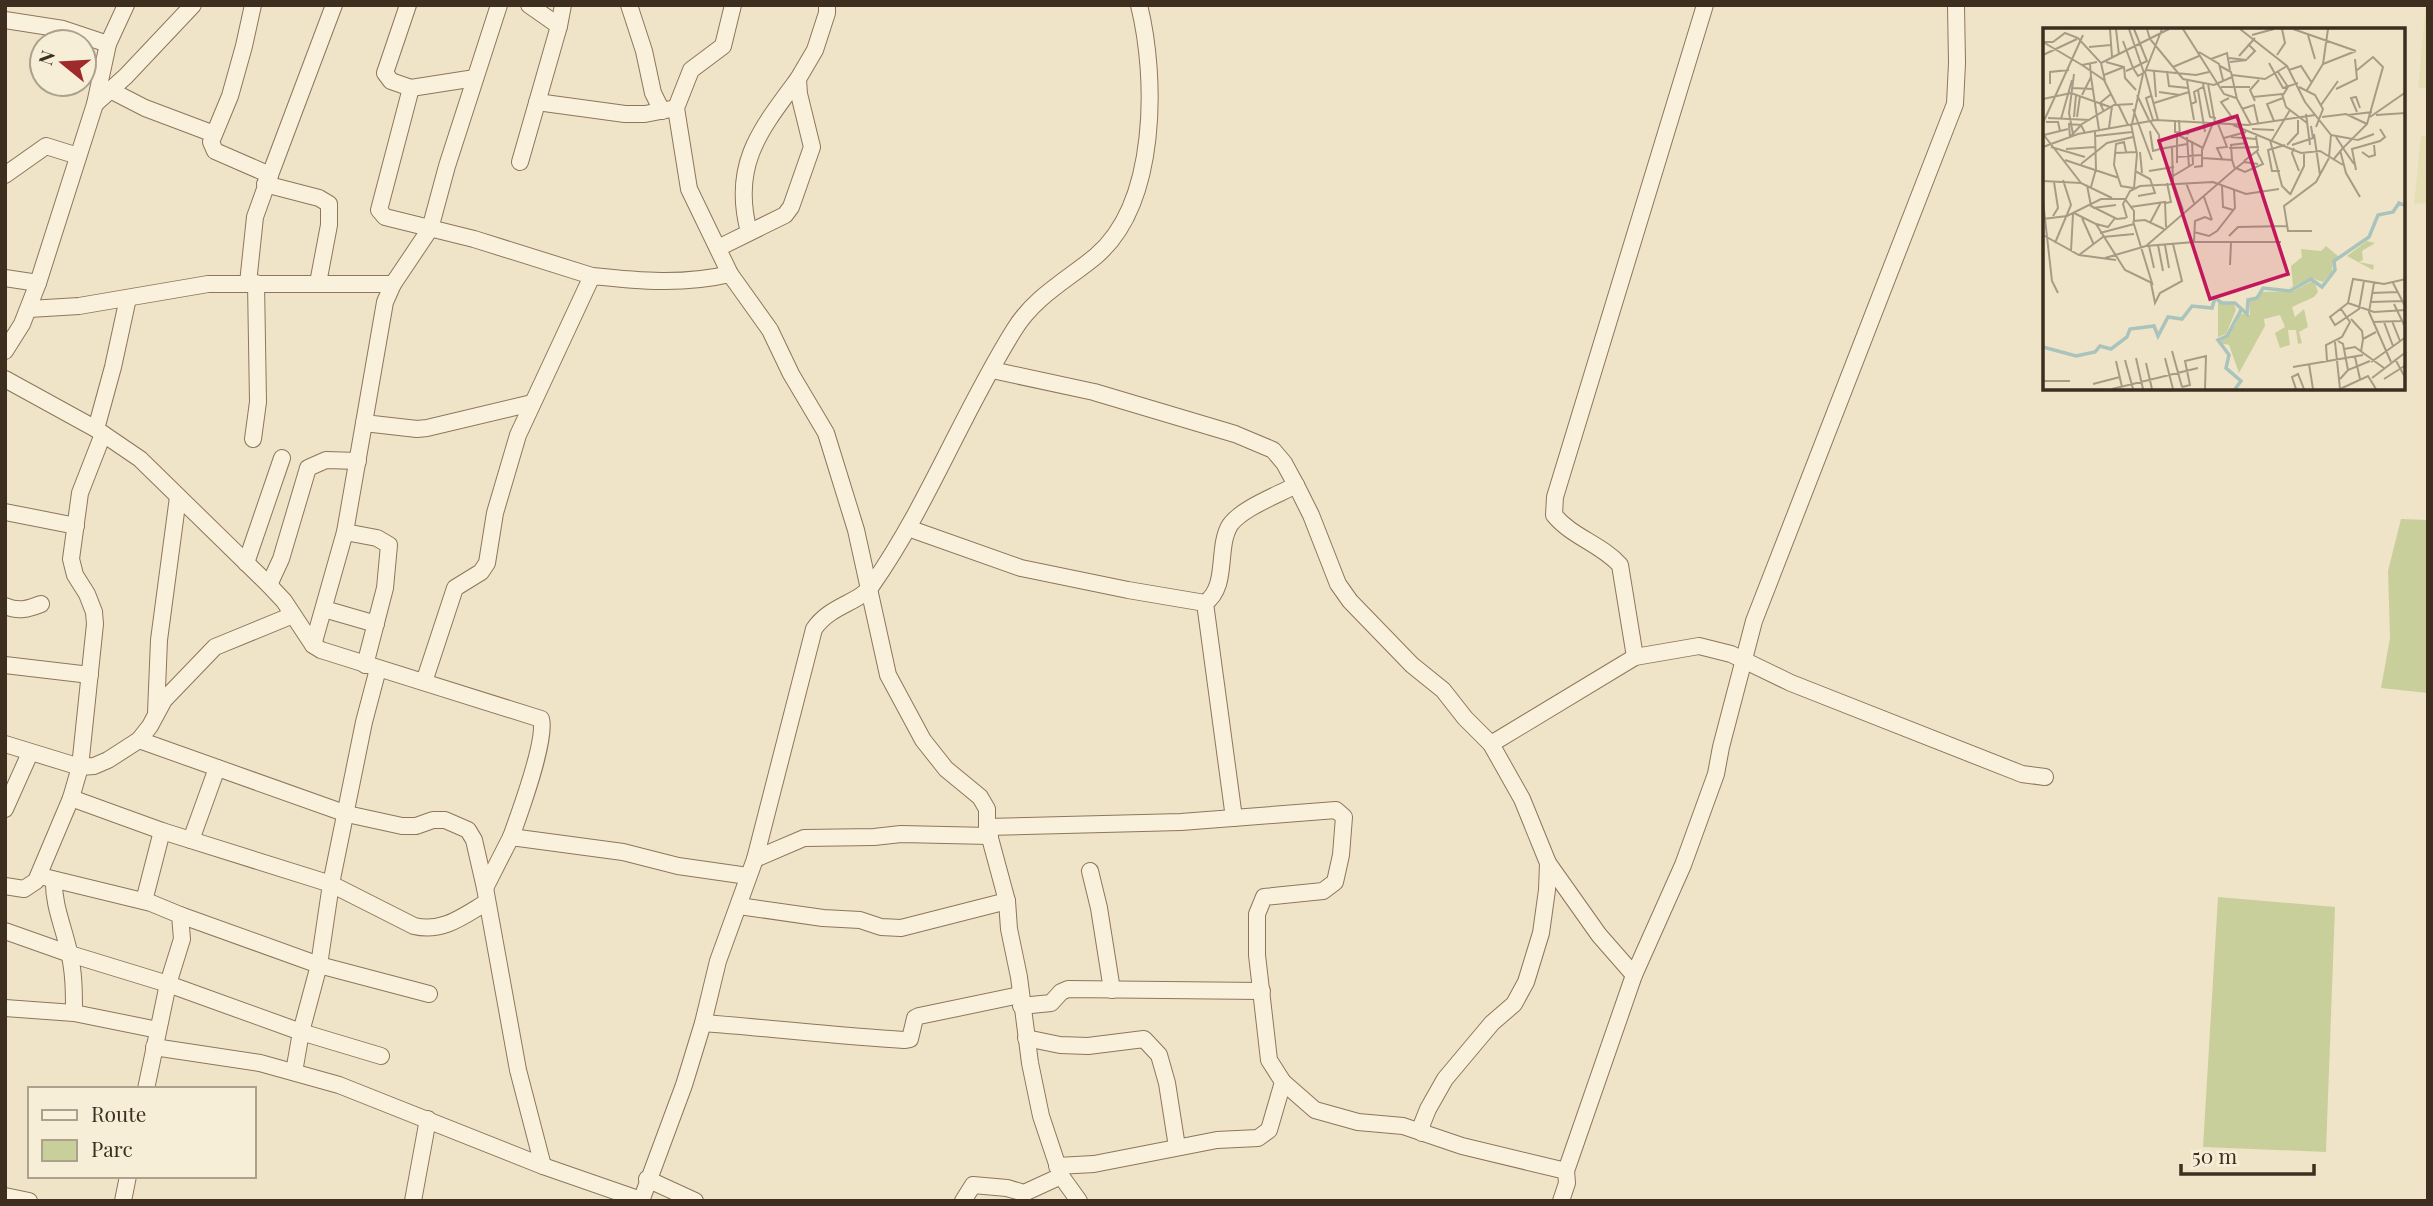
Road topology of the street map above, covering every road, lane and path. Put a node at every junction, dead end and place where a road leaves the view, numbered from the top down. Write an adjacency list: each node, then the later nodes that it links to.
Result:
1 (126, 5): 17 (street)
2 (193, 5): 21 (street)
3 (253, 5): 25 (street)
4 (334, 5): 29 (street)
5 (408, 5): 20 (street)
6 (499, 5): 18 (street)
7 (529, 5): 16 (street)
8 (562, 5): 16 (street)
9 (629, 5): 24 (street)
10 (733, 5): 24 (street)
11 (827, 5): 19 (street)
12 (1139, 5): 43 (street)
13 (1705, 5): 67 (street)
14 (1956, 5): 68 (street)
15 (5, 20): 17 (street)
16 (559, 26): 22 (street)
17 (108, 44): 23 (street)
18 (475, 78): 20 (street); 30 (street)
19 (798, 79): 31 (street); 31 (street)
20 (411, 88): 30 (street)
21 (110, 90): 23 (street); 25 (street)
22 (537, 102): 24 (street); 27 (street)
23 (94, 104): 26 (street)
24 (669, 109): 32 (street)
25 (214, 134): 29 (street)
26 (78, 156): 28 (street); 36 (street)
27 (520, 162)
28 (5, 175)
29 (267, 179): 37 (street); 38 (street)
30 (430, 229): 34 (street); 39 (street)
31 (749, 232): 32 (street)
32 (718, 248): 33 (street)
33 (730, 274): 34 (street); 59 (street)
34 (592, 276): 45 (street)
35 (5, 278): 36 (street)
36 (38, 283): 41 (street)
37 (252, 283): 38 (street); 40 (street); 48 (street)
38 (318, 284): 39 (street)
39 (393, 284): 46 (street)
40 (128, 298): 41 (street); 47 (street)
41 (29, 309): 42 (street)
42 (6, 349)
43 (992, 370): 51 (street); 55 (street)
44 (5, 379): 47 (street)
45 (532, 403): 46 (street); 72 (street)
46 (363, 423): 50 (street)
47 (100, 432): 52 (street); 54 (street)
48 (253, 439)
49 (282, 458): 57 (street)
50 (358, 461): 56 (street); 58 (street)
51 (1296, 485): 60 (street); 76 (street)
52 (178, 497): 57 (street); 73 (street)
53 (5, 512): 54 (street)
54 (76, 526): 71 (street)
55 (908, 528): 59 (street); 60 (street)
56 (345, 532): 63 (street); 65 (street)
57 (246, 563): 58 (street)
58 (269, 585): 64 (street)
59 (870, 589): 86 (street); 89 (street)
60 (1205, 603): 84 (street)
61 (41, 604): 62 (street)
62 (5, 606)
63 (324, 609): 65 (street); 66 (street)
64 (293, 615): 66 (street); 73 (street)
65 (376, 624): 70 (street)
66 (313, 645): 70 (street)
67 (1635, 657): 68 (street); 76 (street)
68 (1743, 660): 80 (street); 104 (street)
69 (5, 665): 71 (street)
70 (372, 667): 72 (street); 83 (street)
71 (90, 676): 78 (street)
72 (424, 682): 87 (street)
73 (156, 713): 74 (street)
74 (139, 740): 78 (street); 79 (street)
75 (5, 744): 77 (street)
76 (1491, 744): 90 (street)
77 (30, 753): 78 (street); 82 (street)
78 (80, 767): 81 (street)
79 (217, 768): 83 (street); 88 (street)
80 (2045, 777)
81 (71, 799): 85 (street); 93 (street)
82 (5, 809)
83 (347, 814): 94 (street); 96 (street)
84 (1234, 818): 86 (street); 107 (street)
85 (162, 831): 88 (street); 97 (street)
86 (988, 831): 89 (street); 98 (street)
87 (511, 837): 92 (street); 96 (street)
88 (191, 840): 94 (street)
89 (755, 859): 92 (street)
90 (1548, 863): 104 (street); 122 (street)
91 (1090, 871): 106 (street)
92 (748, 876): 99 (street)
93 (47, 878): 95 (street); 97 (street); 102 (street)
94 (331, 884): 96 (street); 103 (street)
95 (5, 886)
96 (486, 895): 124 (street)
97 (144, 901): 100 (street)
98 (1007, 901): 99 (street); 109 (street)
99 (739, 906): 112 (street)
100 (180, 915): 103 (street); 105 (street)
101 (5, 931): 102 (street)
102 (70, 954): 105 (street); 111 (street)
103 (319, 965): 108 (street); 114 (street)
104 (1634, 975): 126 (street)
105 (168, 984): 113 (street); 114 (street)
106 (1112, 990): 107 (street); 109 (street)
107 (1262, 991): 119 (street)
108 (429, 994)
109 (1020, 1000): 112 (street); 115 (street)
110 (5, 1008): 111 (street)
111 (74, 1013): 113 (street)
112 (703, 1023): 128 (street)
113 (158, 1030): 116 (street)
114 (300, 1032): 117 (street); 118 (street)
115 (1026, 1038): 123 (street); 125 (street)
116 (154, 1047): 118 (street); 120 (street)
117 (381, 1056)
118 (294, 1072): 121 (street)
119 (1283, 1082): 122 (street); 123 (street)
120 (146, 1087)
121 (428, 1119): 124 (street); 133 (street)
122 (1422, 1133): 126 (street)
123 (1177, 1147): 125 (street)
124 (543, 1166): 130 (street)
125 (1059, 1171): 135 (street); 136 (street)
126 (1566, 1171): 137 (street)
127 (128, 1178): 132 (street)
128 (648, 1179): 130 (street); 134 (street)
129 (5, 1196): 131 (street)
130 (641, 1200)
131 (29, 1201)
132 (123, 1201)
133 (413, 1201)
134 (695, 1201)
135 (963, 1201)
136 (1079, 1201)
137 (1561, 1201)

